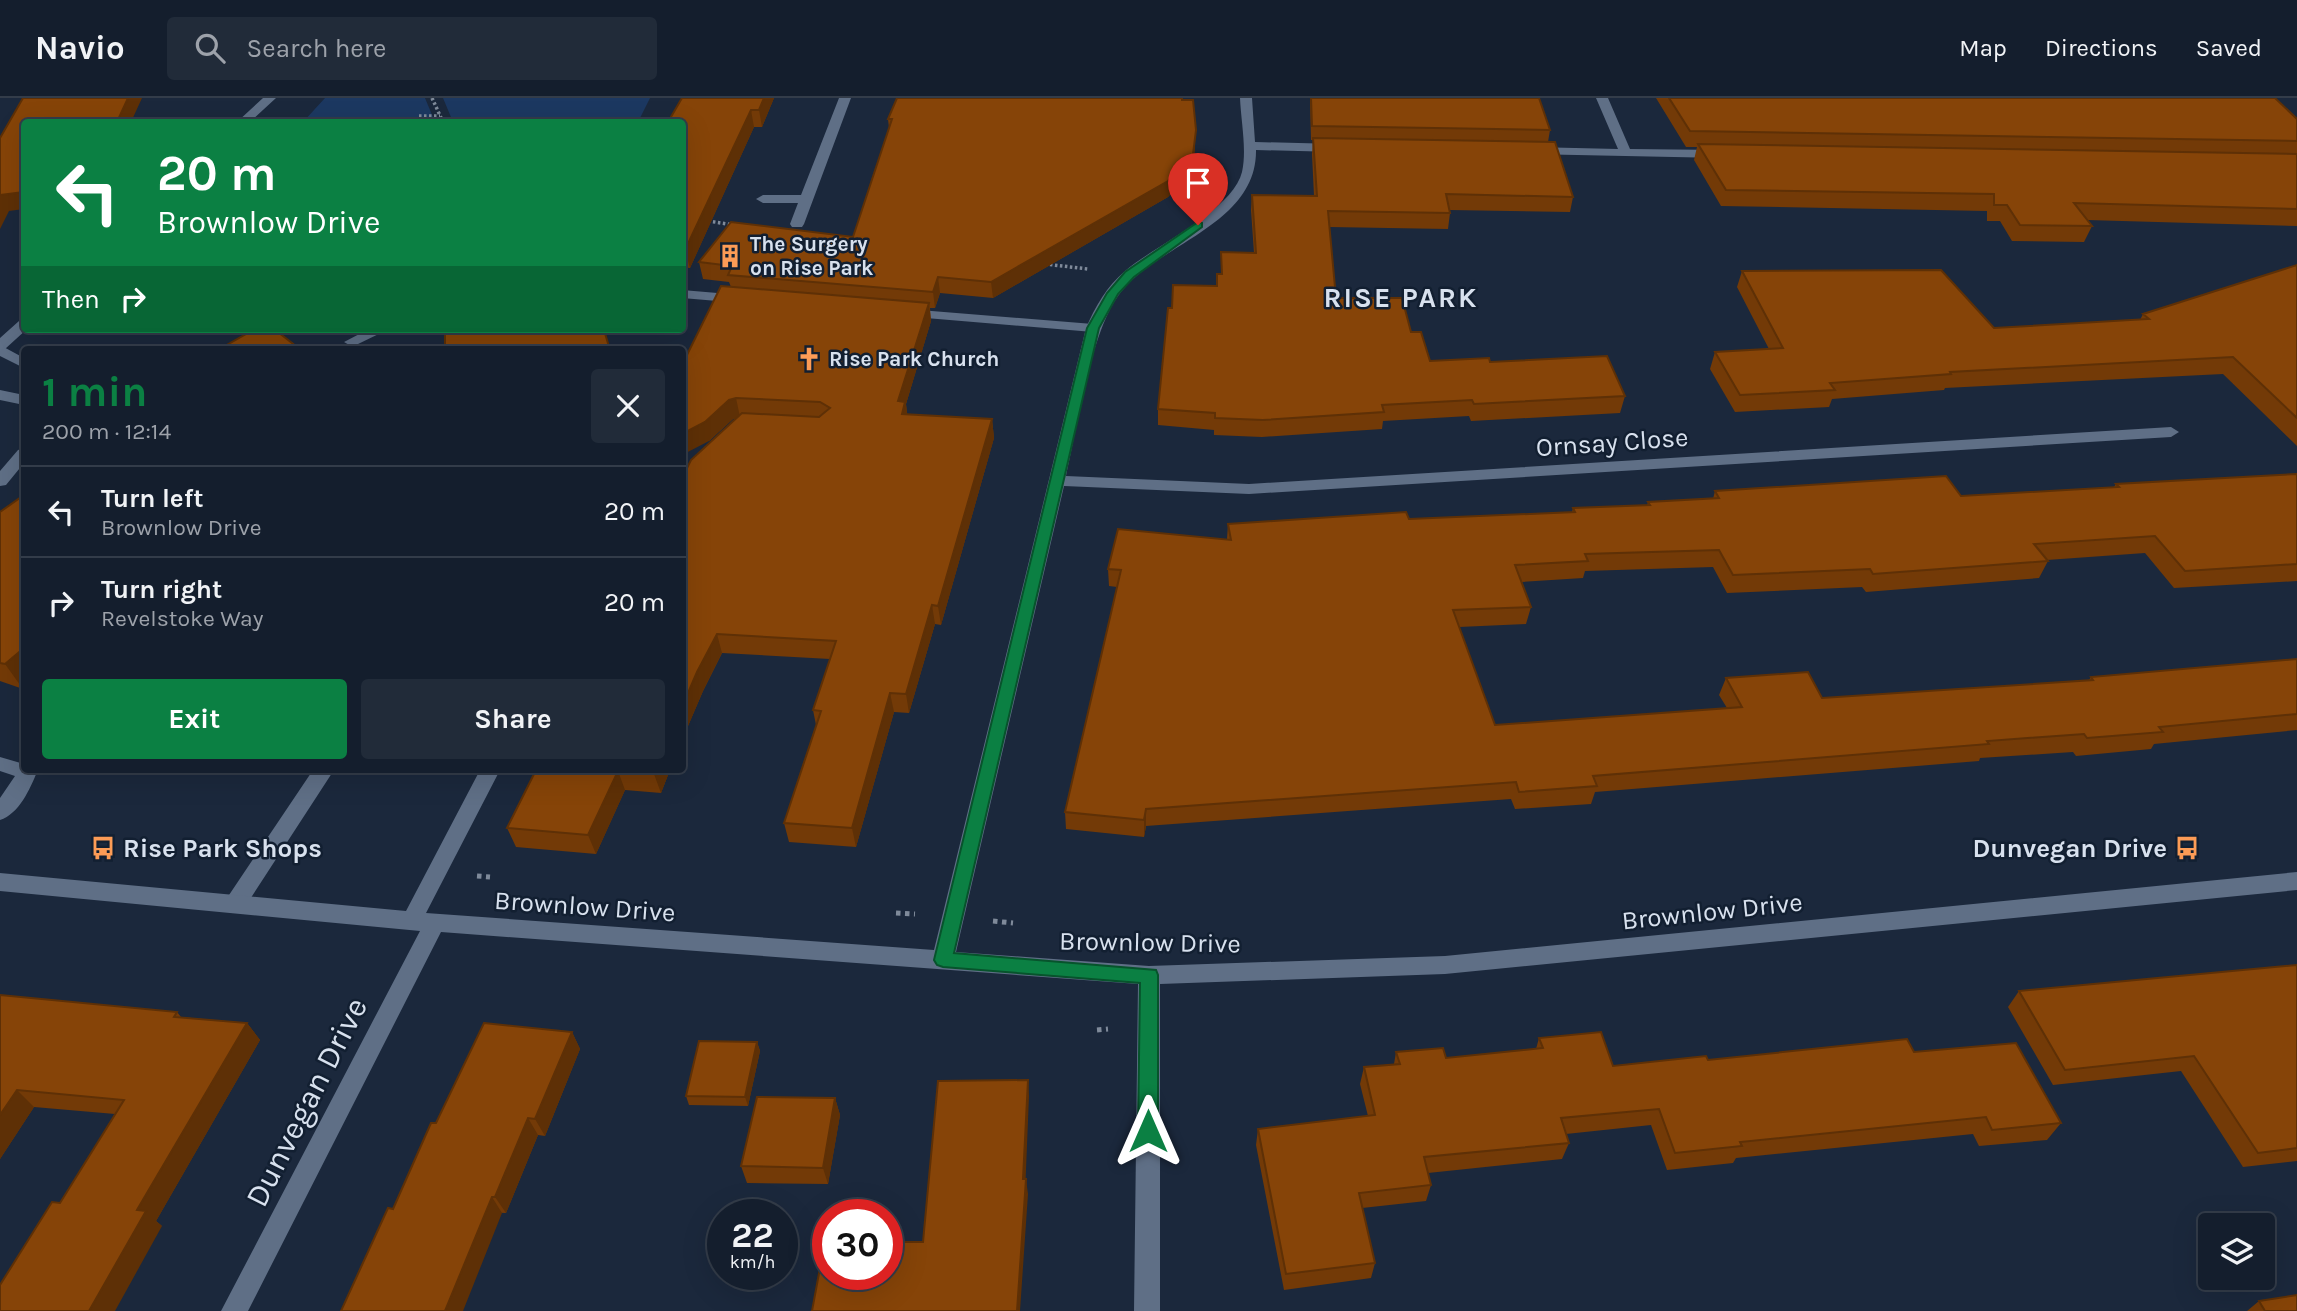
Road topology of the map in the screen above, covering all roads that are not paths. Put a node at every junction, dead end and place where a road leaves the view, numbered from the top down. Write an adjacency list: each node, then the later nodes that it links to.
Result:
1 (270, 98): 5 (street)
2 (845, 98): 12 (street)
3 (1246, 98): 6 (street)
4 (1602, 98): 9 (street)
5 (246, 119)
6 (1248, 146): 7 (street); 18 (street)
7 (1356, 148)
8 (1518, 151): 9 (street)
9 (1626, 153): 10 (street)
10 (1738, 155)
11 (763, 199): 12 (street)
12 (806, 199): 13 (street)
13 (797, 224)
14 (686, 294): 15 (street)
15 (754, 300)
16 (887, 311): 18 (street)
17 (21, 327): 21 (street)
18 (1093, 328): 28 (street)
19 (371, 333): 20 (street)
20 (350, 341)
21 (0, 348): 22 (street)
22 (21, 362)
23 (0, 395): 24 (street)
24 (21, 399)
25 (2171, 432): 28 (street, Ornsay Close)
26 (21, 456): 27 (street)
27 (0, 481)
28 (1056, 481): 39 (street)
29 (0, 764): 30 (street)
30 (21, 770)
31 (27, 773): 34 (street)
32 (322, 773): 37 (street)
33 (489, 773): 38 (street, Dunvegan Drive)
34 (0, 812)
35 (2297, 881): 40 (street, Brownlow Drive)
36 (0, 882): 37 (street, Brownlow Drive)
37 (235, 904): 38 (street, Brownlow Drive)
38 (424, 922): 39 (street, Brownlow Drive); 41 (street, Dunvegan Drive)
39 (943, 960): 40 (street, Brownlow Drive)
40 (1149, 975): 42 (street)
41 (234, 1311)
42 (1147, 1311)

